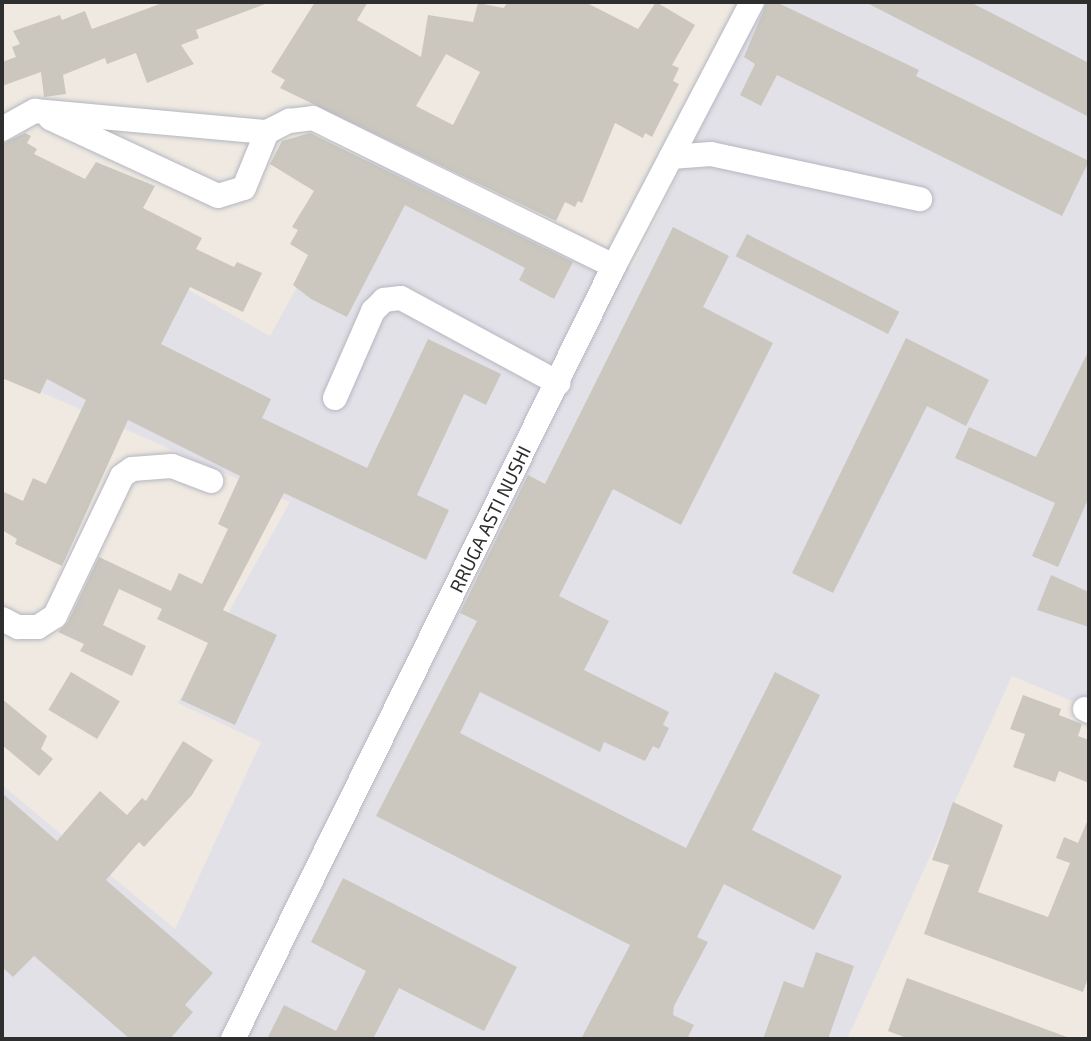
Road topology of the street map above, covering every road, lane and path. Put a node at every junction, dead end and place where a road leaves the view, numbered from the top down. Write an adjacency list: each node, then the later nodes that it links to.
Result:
1 (752, 2): 5 (street, RRUGA ASTI NUSHI)
2 (35, 111): 3 (street); 4 (street); 4 (street)
3 (2, 129)
4 (267, 132): 7 (street)
5 (671, 157): 6 (street); 7 (street, RRUGA ASTI NUSHI)
6 (920, 199)
7 (614, 266): 8 (street, RRUGA ASTI NUSHI)
8 (558, 383): 9 (street); 12 (street, RRUGA ASTI NUSHI)
9 (335, 398)
10 (211, 481): 11 (street)
11 (2, 619)
12 (233, 1039)

